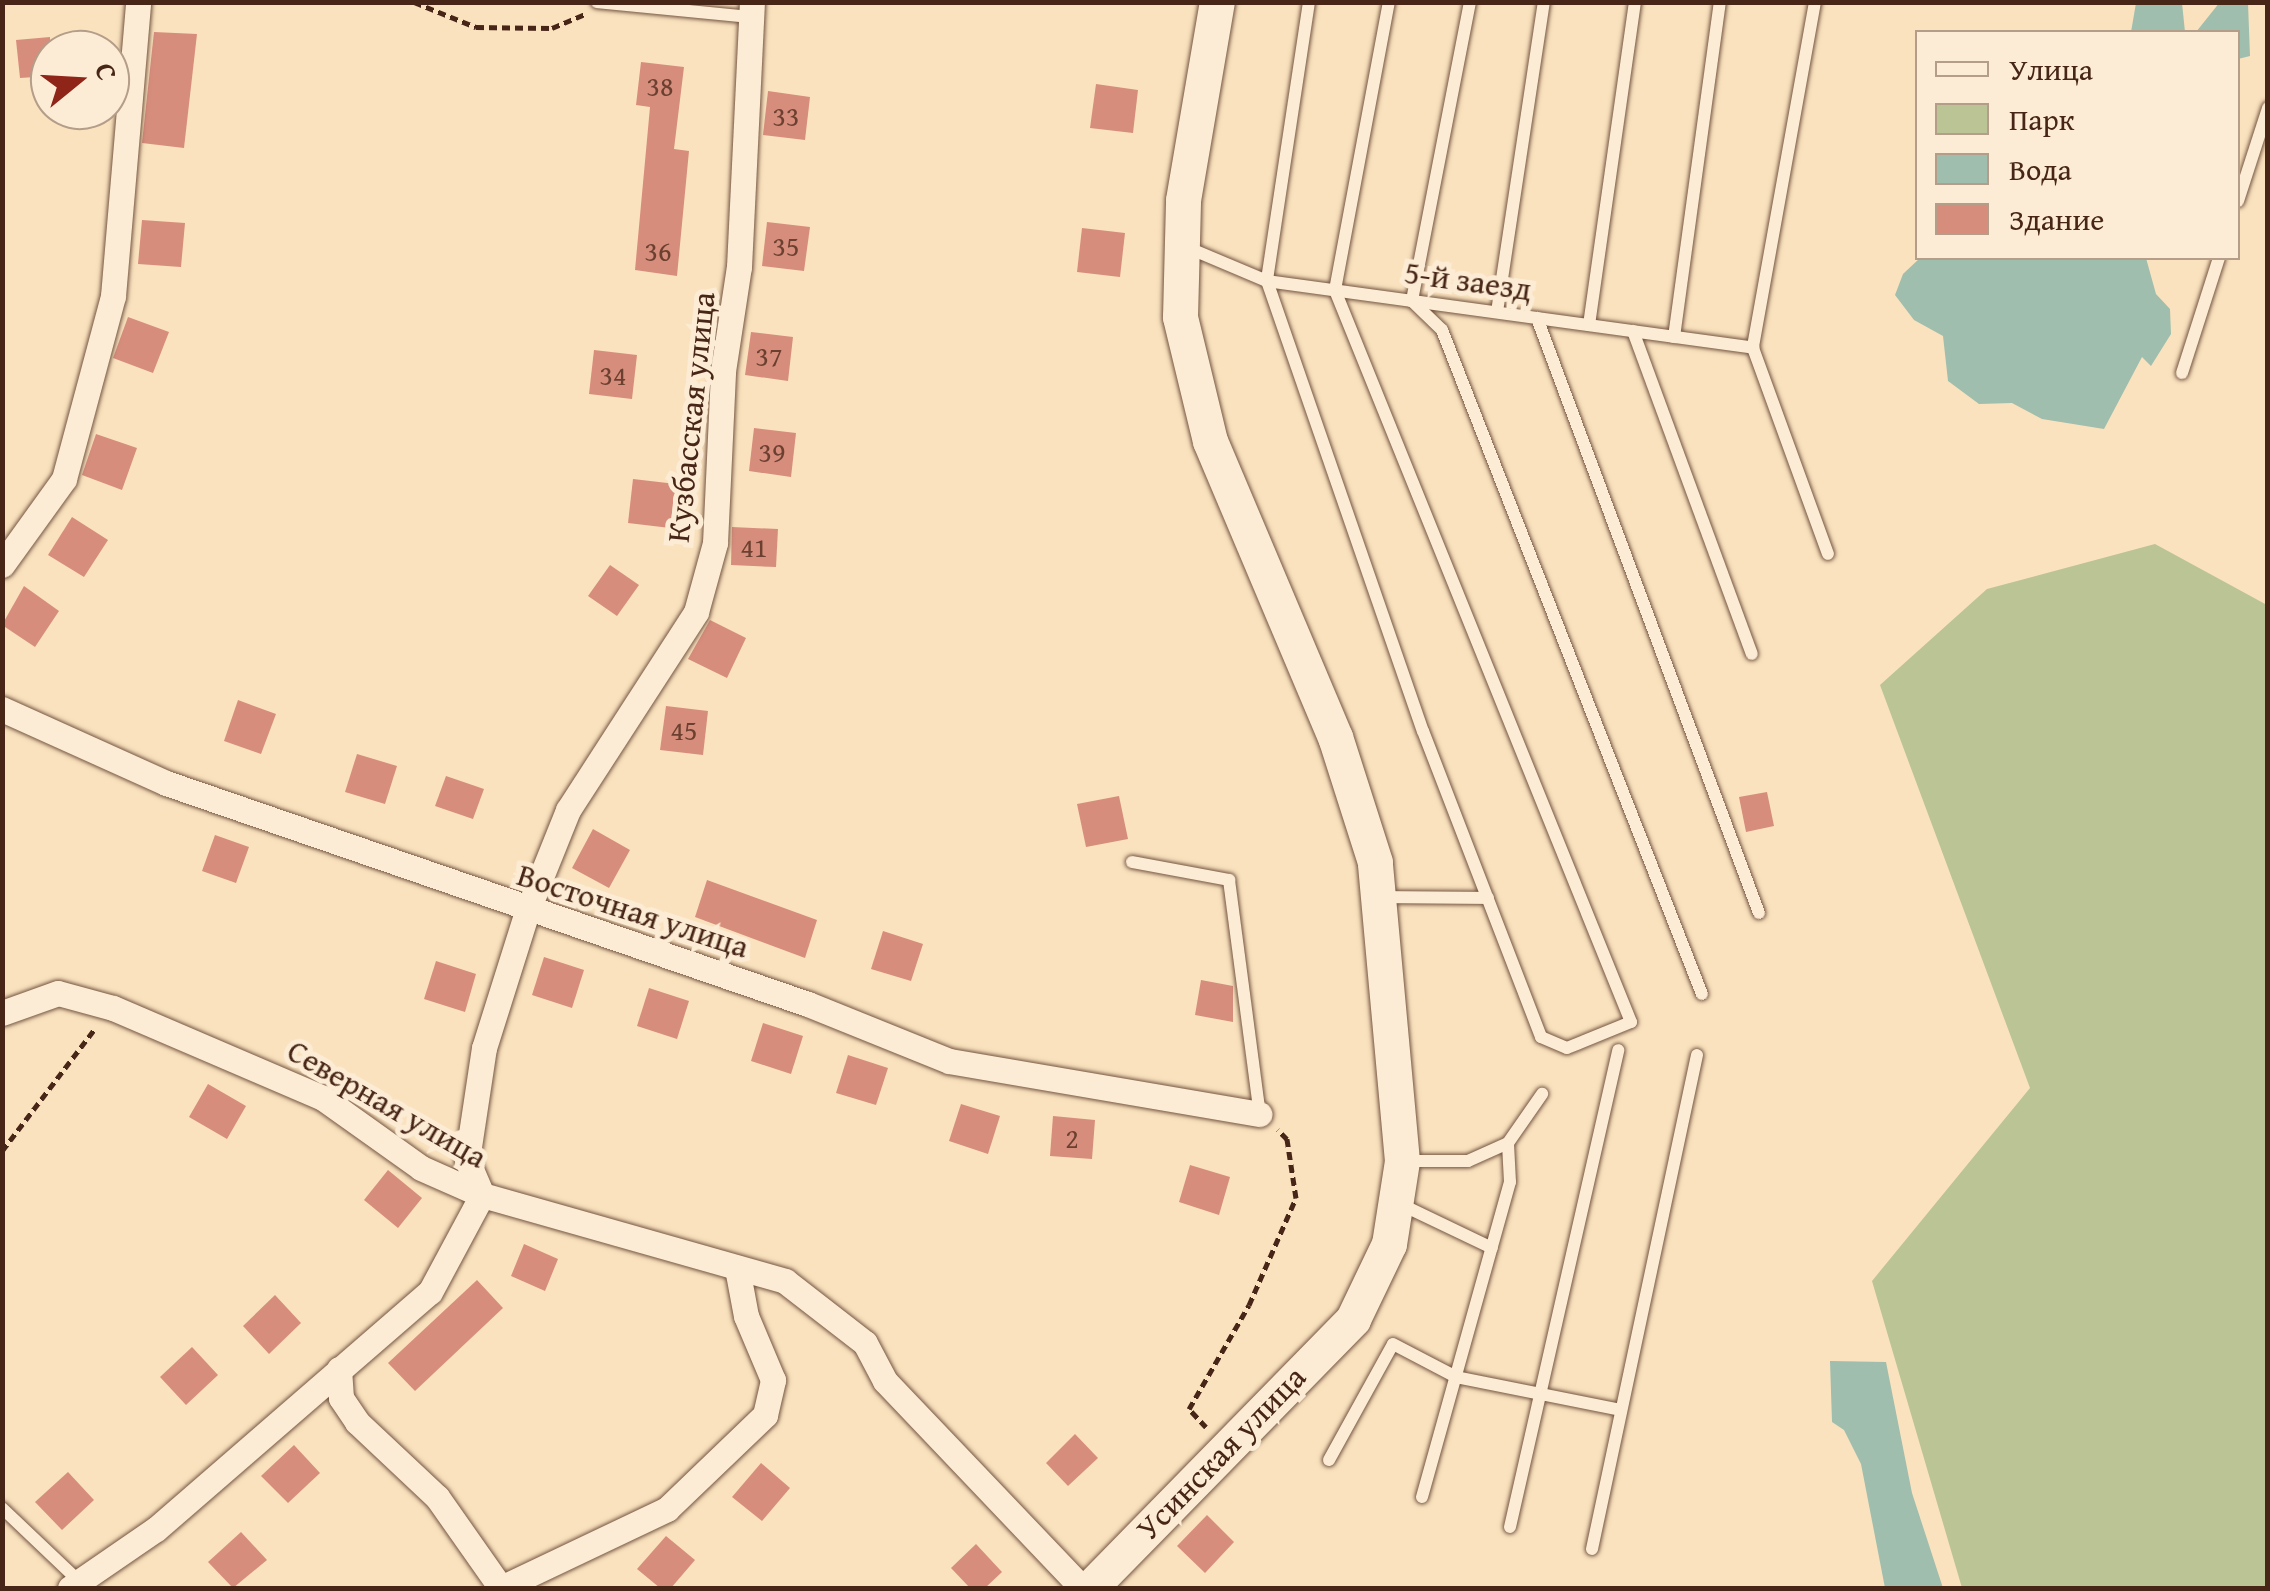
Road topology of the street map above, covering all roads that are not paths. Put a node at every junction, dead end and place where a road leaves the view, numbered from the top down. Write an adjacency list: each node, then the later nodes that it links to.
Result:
1 (138, 2): 27 (street)
2 (1217, 2): 14 (street, Усинская улица)
3 (1309, 2): 16 (lane)
4 (1389, 2): 17 (lane)
5 (1470, 2): 18 (lane)
6 (1544, 2): 19 (lane)
7 (1635, 2): 21 (lane)
8 (1720, 2): 23 (lane)
9 (1814, 2): 24 (lane)
10 (602, 4): 11 (lane)
11 (750, 10): 33 (street, Кузбасская улица)
12 (2268, 108): 13 (lane)
13 (2240, 195)
14 (1182, 245): 16 (lane, 5-й заезд); 31 (street, Усинская улица)
15 (2218, 260): 25 (lane)
16 (1268, 281): 17 (lane, 5-й заезд); 32 (lane)
17 (1335, 290): 18 (lane, 5-й заезд); 32 (lane)
18 (1412, 301): 19 (lane, 5-й заезд); 35 (lane)
19 (1497, 312): 20 (lane, 5-й заезд)
20 (1537, 318): 21 (lane, 5-й заезд); 34 (lane)
21 (1589, 325): 22 (lane, 5-й заезд)
22 (1633, 331): 23 (lane, 5-й заезд); 28 (lane)
23 (1674, 337): 24 (lane, 5-й заезд)
24 (1754, 348): 26 (lane)
25 (2182, 373)
26 (1828, 554)
27 (2, 565)
28 (1752, 654)
29 (2, 709): 33 (street, Восточная улица)
30 (1132, 862): 40 (lane)
31 (1378, 897): 32 (lane); 42 (street, Усинская улица)
32 (1488, 898)
33 (528, 912): 40 (street, Восточная улица); 43 (street, Кузбасская улица)
34 (1759, 913)
35 (1702, 994)
36 (2, 1014): 43 (street, Северная улица)
37 (1618, 1050): 49 (lane)
38 (1696, 1054): 50 (lane)
39 (1542, 1094): 41 (lane)
40 (1260, 1114)
41 (1508, 1143): 42 (lane); 45 (lane)
42 (1402, 1162): 44 (street, Усинская улица)
43 (482, 1194): 46 (street); 47 (street, Северная улица)
44 (1396, 1202): 45 (lane); 59 (street, Усинская улица)
45 (1492, 1248): 48 (lane)
46 (737, 1268): 57 (street); 58 (street)
47 (339, 1369): 56 (street, Северная улица); 57 (street)
48 (1456, 1378): 49 (lane); 51 (lane); 52 (lane)
49 (1540, 1394): 50 (lane); 54 (lane)
50 (1621, 1410): 55 (lane)
51 (1330, 1460)
52 (1422, 1497)
53 (2, 1508): 56 (lane)
54 (1510, 1527)
55 (1592, 1549)
56 (74, 1584)
57 (501, 1588)
58 (1082, 1588)
59 (1090, 1588)

